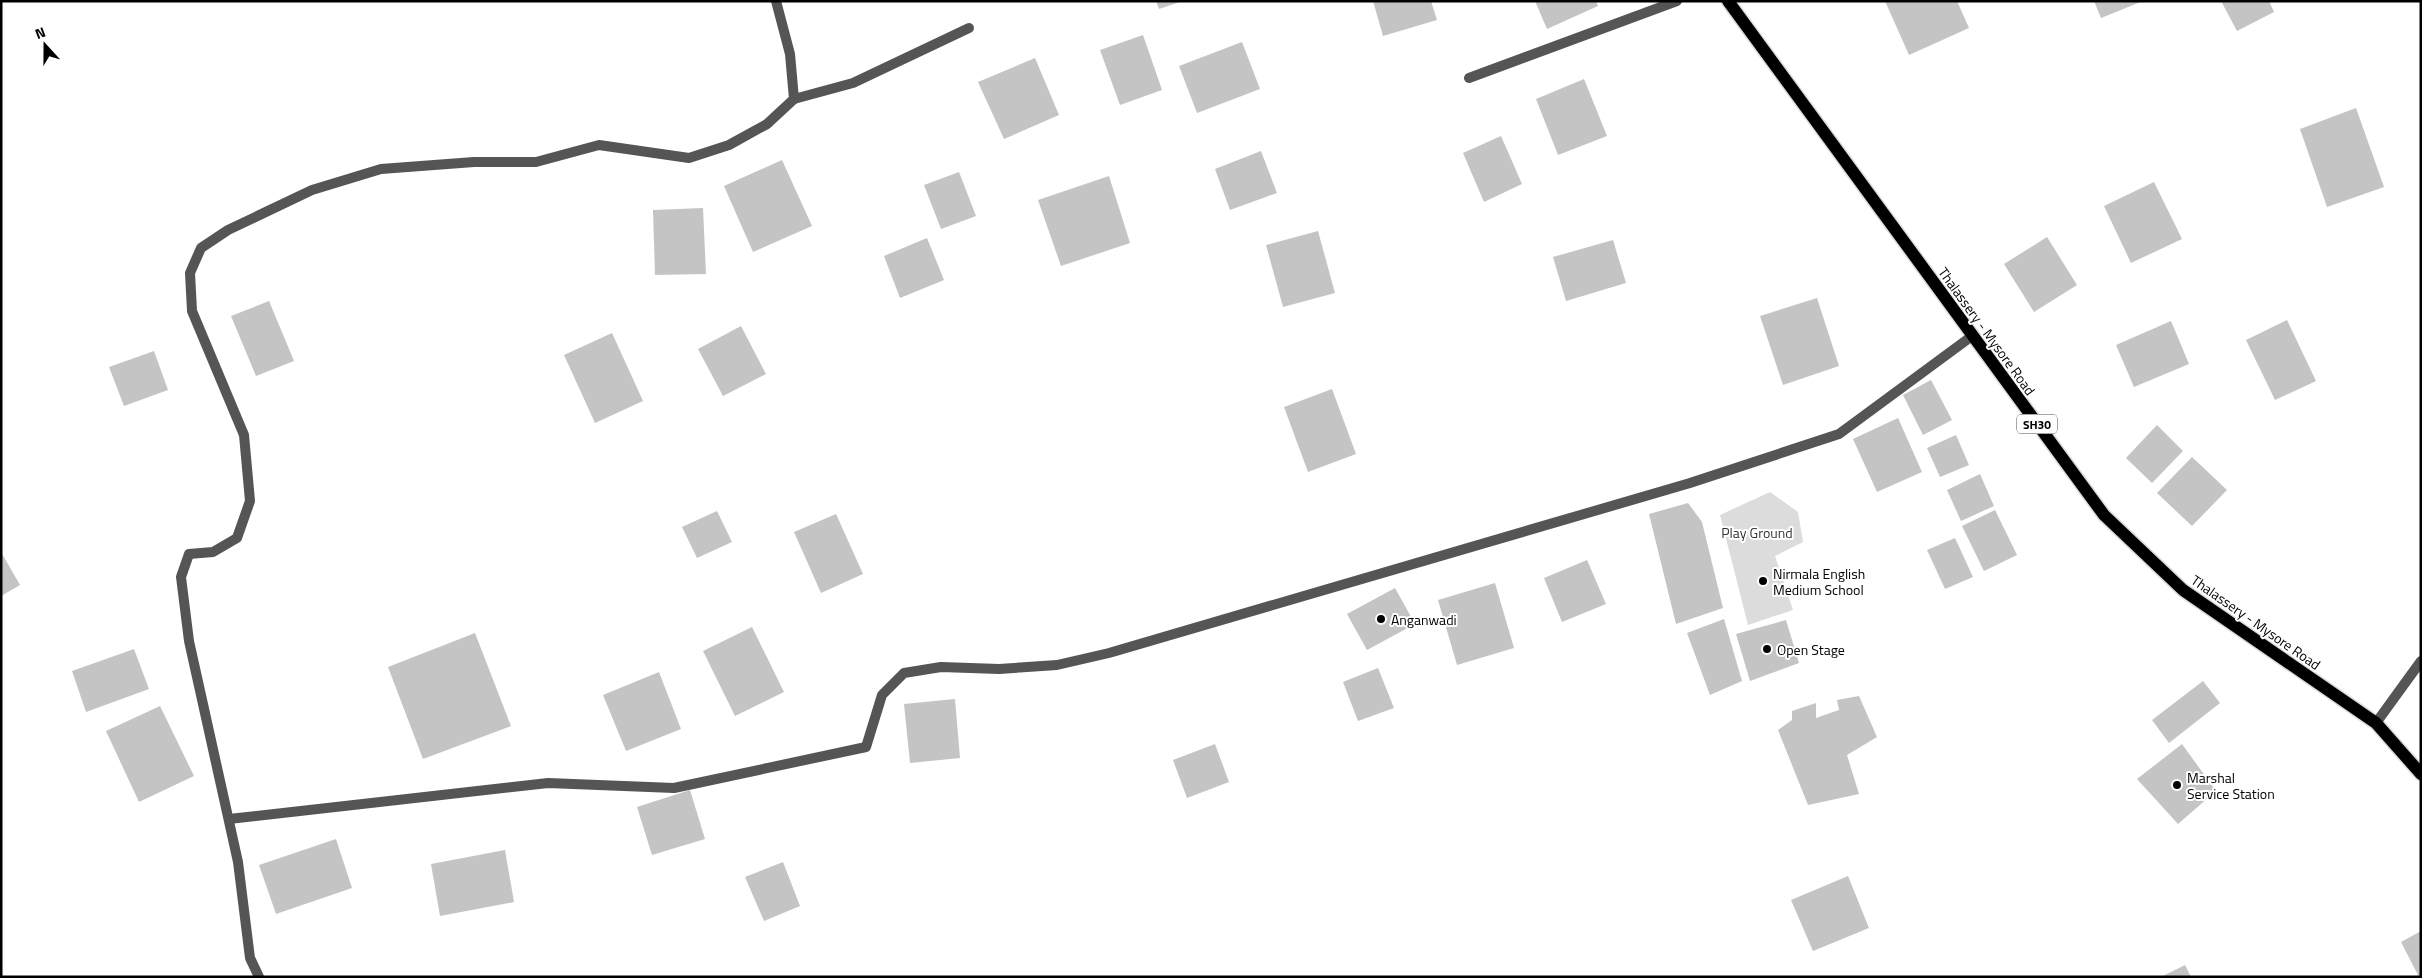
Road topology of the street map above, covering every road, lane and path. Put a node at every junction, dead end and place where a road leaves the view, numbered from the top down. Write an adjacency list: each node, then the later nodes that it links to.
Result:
1 (776, 1): 6 (street)
2 (1677, 1): 5 (street)
3 (1728, 1): 7 (main road, Thalassery - Mysore Road / SH30)
4 (969, 28): 6 (street)
5 (1469, 78)
6 (794, 99): 11 (street)
7 (1972, 336): 9 (main road, Thalassery - Mysore Road / SH30); 11 (street)
8 (2421, 661): 9 (street)
9 (2376, 723): 10 (main road, Thalassery - Mysore Road / SH30)
10 (2421, 774)
11 (229, 819): 12 (street)
12 (260, 977)

